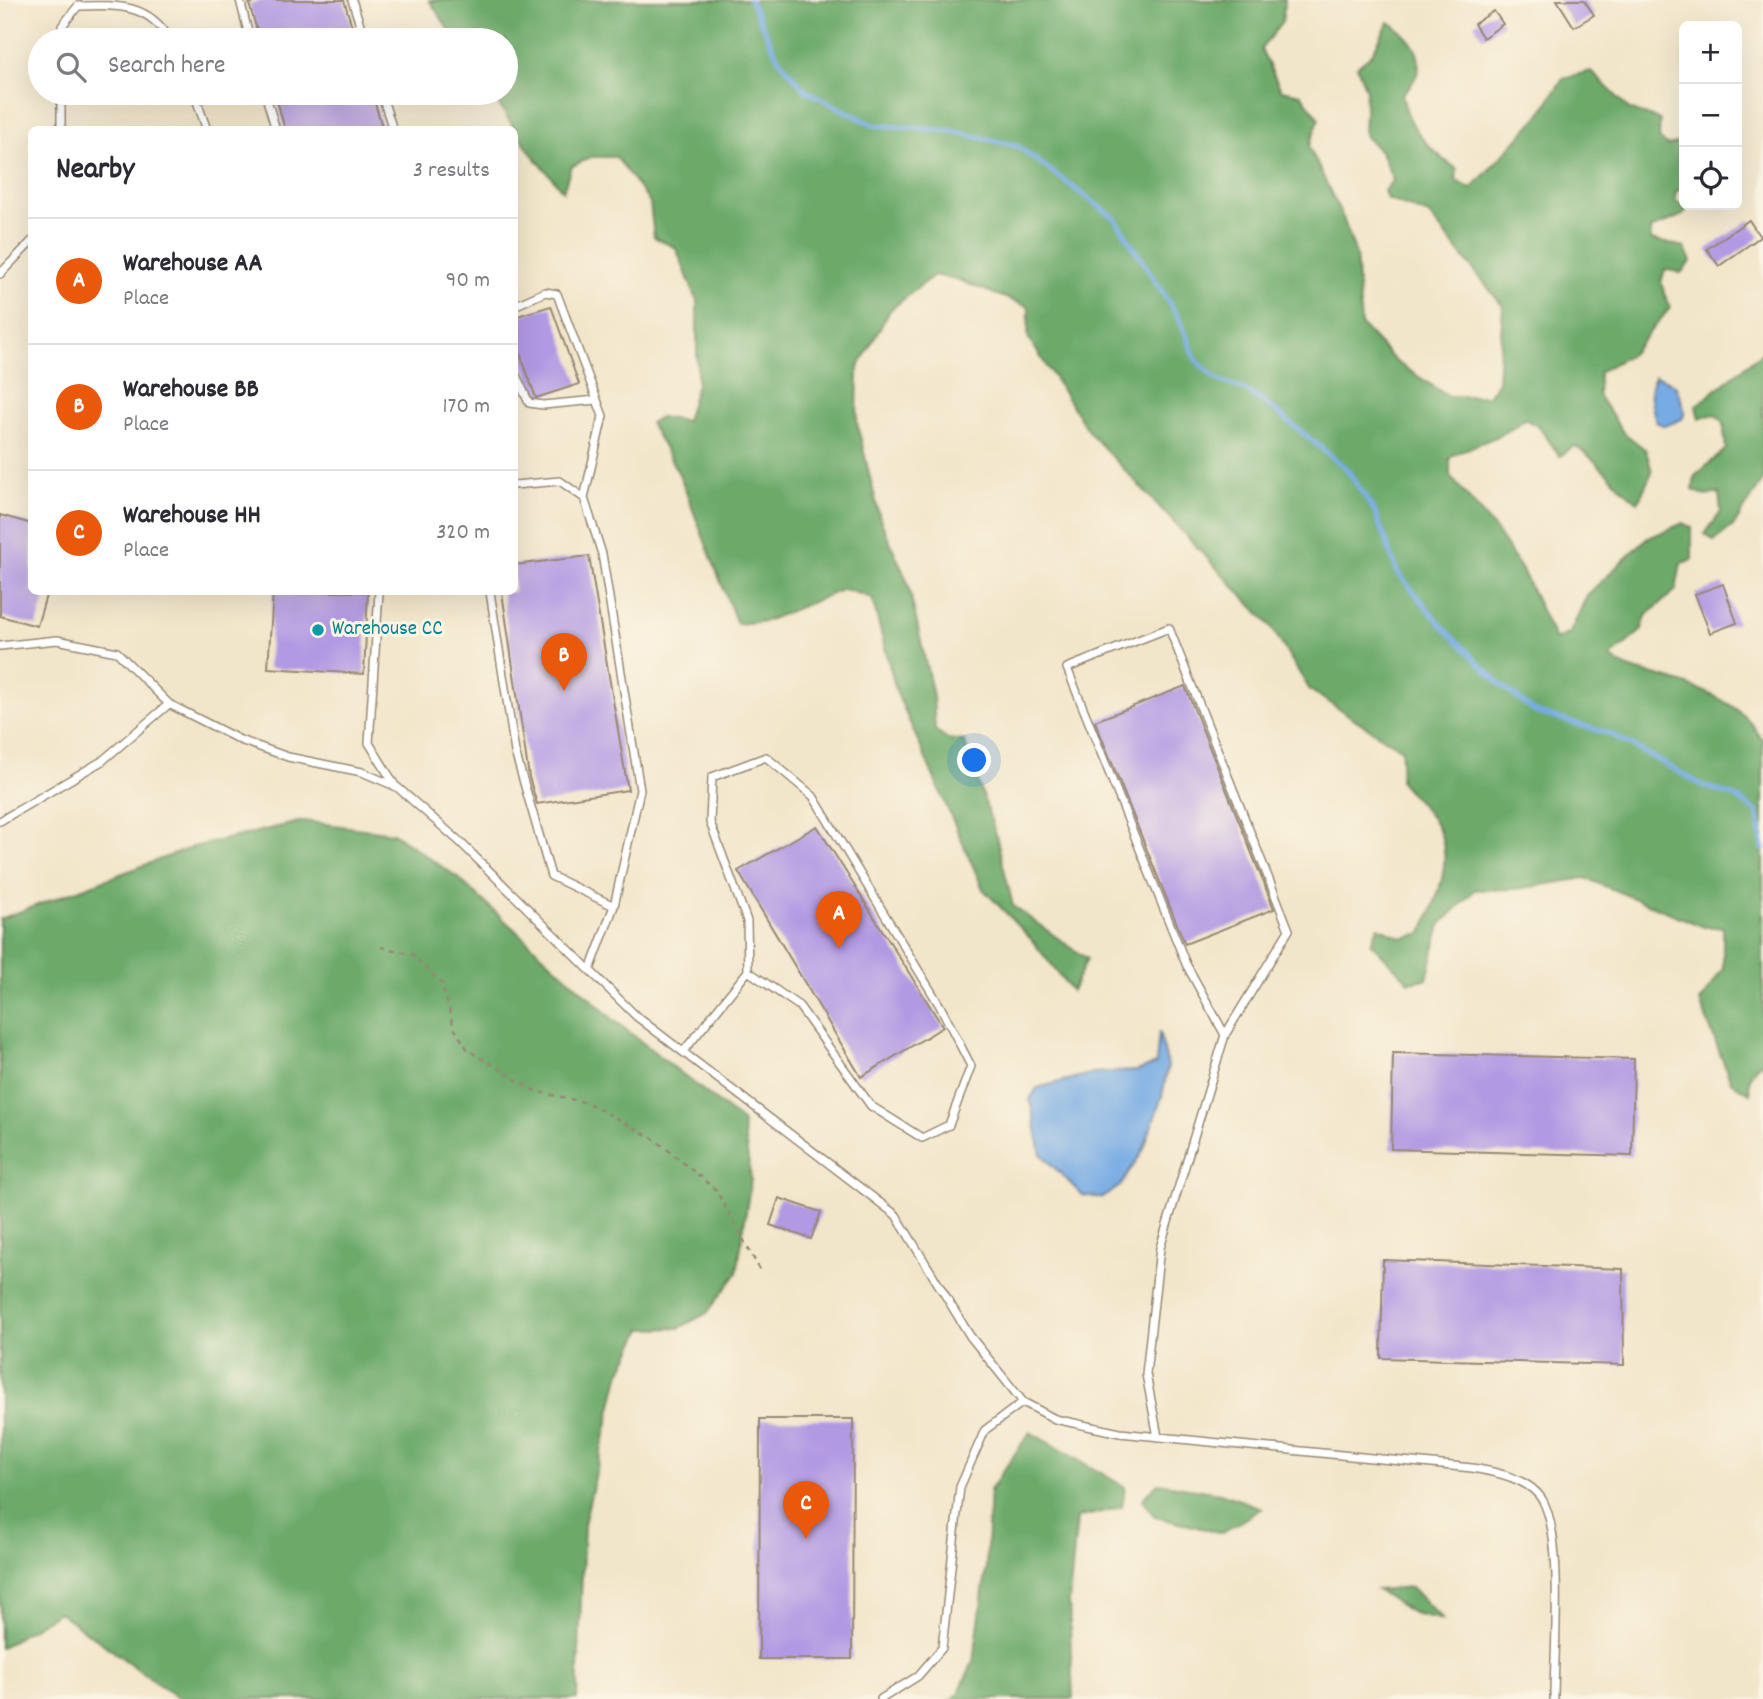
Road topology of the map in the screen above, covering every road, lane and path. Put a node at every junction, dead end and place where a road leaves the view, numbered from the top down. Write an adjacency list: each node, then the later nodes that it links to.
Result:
1 (240, 0): 5 (lane)
2 (352, 0): 6 (lane)
3 (62, 28): 4 (lane)
4 (163, 28)
5 (247, 28)
6 (361, 28)
7 (61, 105): 11 (lane)
8 (198, 105): 12 (lane)
9 (269, 105): 13 (lane)
10 (385, 105): 14 (lane)
11 (61, 126)
12 (206, 126)
13 (275, 126)
14 (392, 126)
15 (28, 245): 16 (lane)
16 (0, 274)
17 (518, 304): 19 (lane)
18 (518, 380): 19 (lane)
19 (597, 400): 21 (lane)
20 (518, 485): 21 (lane)
21 (584, 498): 28 (lane)
22 (379, 595): 26 (lane)
23 (490, 595): 28 (lane)
24 (0, 646): 25 (lane)
25 (169, 704): 26 (lane); 27 (lane)
26 (397, 787): 30 (lane)
27 (0, 821)
28 (614, 906): 30 (lane)
29 (382, 947): 34 (path)
30 (590, 970): 33 (lane)
31 (748, 971): 31 (lane); 33 (lane)
32 (1225, 1035): 32 (lane); 36 (lane)
33 (684, 1052): 35 (lane)
34 (761, 1270)
35 (1023, 1402): 36 (lane); 37 (lane)
36 (1158, 1437): 38 (lane)
37 (881, 1699)
38 (1554, 1699)

